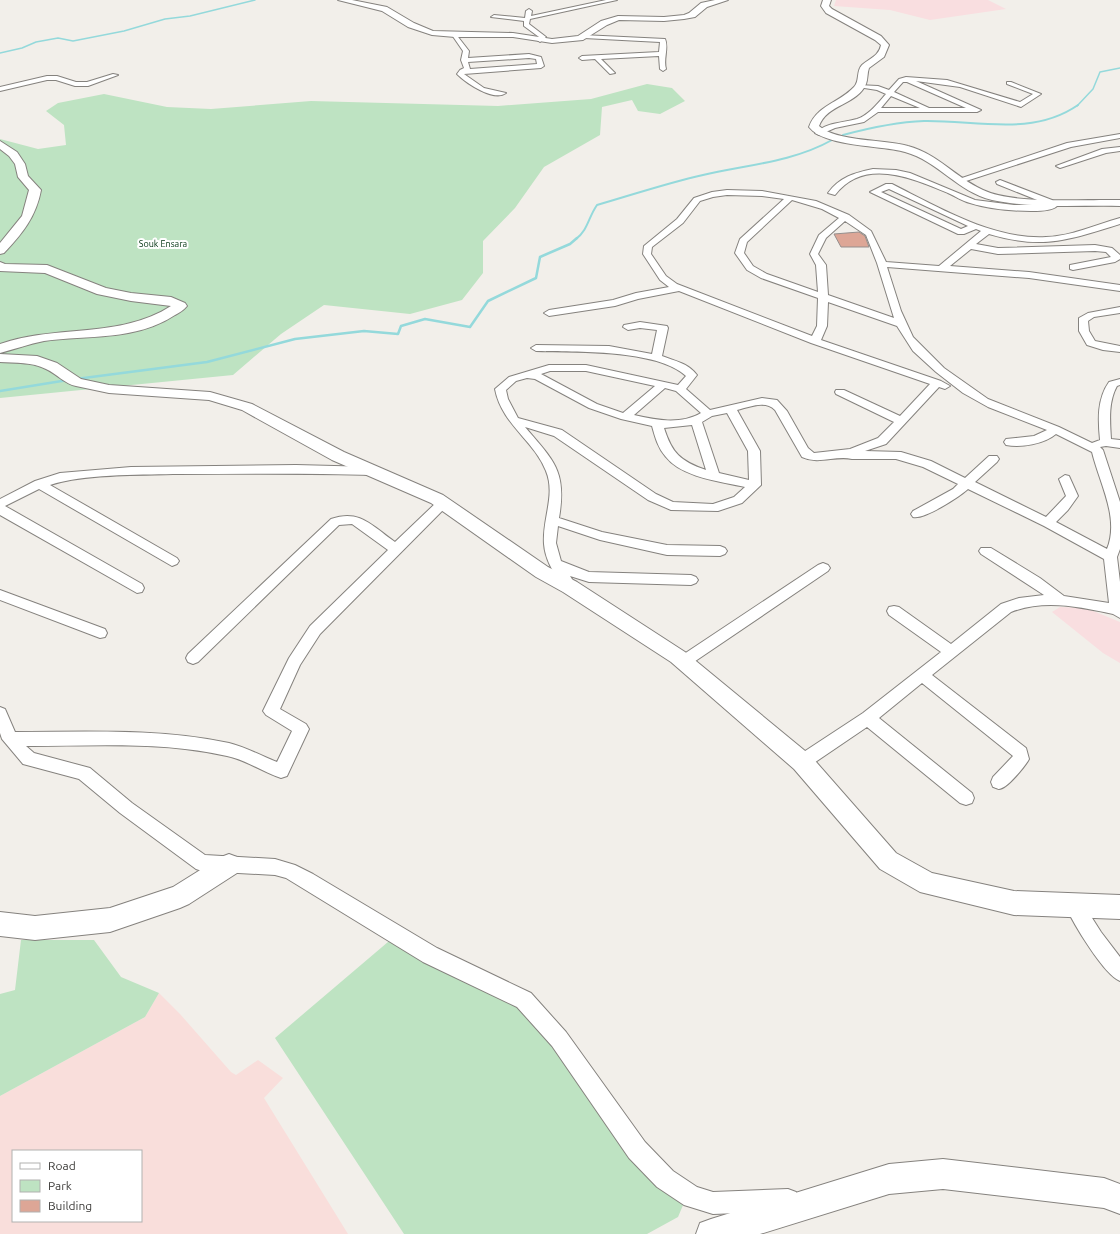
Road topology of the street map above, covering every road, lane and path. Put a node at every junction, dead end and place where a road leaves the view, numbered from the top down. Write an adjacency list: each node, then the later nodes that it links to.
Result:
1 (342, 0): 8 (main road)
2 (614, 0): 7 (street)
3 (724, 0): 9 (main road)
4 (827, 0): 21 (main road)
5 (530, 8): 7 (street)
6 (494, 17): 7 (street)
7 (528, 19): 10 (street)
8 (455, 35): 10 (main road); 14 (street)
9 (584, 36): 10 (main road); 11 (street)
10 (540, 40)
11 (662, 54): 12 (street); 15 (street)
12 (596, 57): 13 (street); 17 (street)
13 (582, 58)
14 (464, 60): 16 (street); 16 (street)
15 (663, 69)
16 (462, 71): 23 (street)
17 (612, 73)
18 (115, 75): 22 (street)
19 (906, 79): 20 (street); 24 (street); 26 (street)
20 (1009, 83)
21 (860, 86): 24 (street); 27 (main road)
22 (0, 89)
23 (503, 93)
24 (890, 93): 25 (street); 26 (street)
25 (876, 110): 26 (street); 27 (street)
26 (933, 111)
27 (819, 133): 34 (main road)
28 (1120, 136): 29 (street)
29 (1083, 142): 32 (street); 34 (street)
30 (0, 144): 45 (main road)
31 (1120, 148): 32 (street)
32 (1105, 151): 33 (street)
33 (1060, 166)
34 (960, 180): 38 (main road)
35 (1000, 182): 38 (street)
36 (832, 194): 38 (street)
37 (790, 198): 40 (street); 50 (street); 52 (street)
38 (1048, 202): 39 (main road)
39 (1120, 202)
40 (846, 217): 46 (street); 52 (street)
41 (1120, 221): 43 (street)
42 (977, 226): 42 (street); 43 (street)
43 (988, 230): 44 (street)
44 (970, 246): 48 (street); 49 (street)
45 (0, 250)
46 (882, 264): 49 (street); 55 (street)
47 (0, 266): 59 (main road)
48 (1073, 266)
49 (942, 268): 51 (street)
50 (680, 288): 54 (street); 57 (street)
51 (1120, 288)
52 (823, 298): 55 (street); 57 (street)
53 (1120, 310): 60 (street)
54 (549, 313)
55 (901, 324): 69 (street)
56 (628, 327): 62 (street)
57 (815, 342): 65 (street)
58 (536, 348): 62 (street)
59 (0, 349)
60 (1120, 349)
61 (0, 358): 84 (main road)
62 (656, 358): 67 (street)
63 (529, 374): 66 (street); 72 (street); 73 (street)
64 (1120, 382): 79 (street)
65 (938, 383): 69 (street); 75 (street)
66 (663, 384): 67 (street); 72 (street)
67 (680, 389): 71 (street)
68 (840, 392): 75 (street)
69 (984, 401): 77 (street)
70 (731, 409): 71 (street); 82 (street); 89 (street)
71 (708, 414): 74 (street)
72 (625, 417): 76 (street)
73 (514, 420): 89 (street); 94 (street)
74 (696, 421): 76 (street); 85 (street)
75 (902, 421): 82 (street)
76 (657, 425): 85 (street)
77 (1055, 429): 78 (street); 81 (street)
78 (1010, 442)
79 (1106, 442): 80 (street); 81 (street)
80 (1120, 444)
81 (1097, 450): 99 (street)
82 (830, 456): 87 (street)
83 (992, 459): 87 (street)
84 (373, 471): 88 (street); 90 (main road)
85 (713, 474): 89 (street)
86 (1065, 479): 95 (street)
87 (967, 483): 93 (street); 95 (street)
88 (39, 484): 91 (street); 100 (street)
89 (755, 485)
90 (444, 503): 96 (street); 104 (main road)
91 (0, 504)
92 (0, 509): 105 (street)
93 (917, 514)
94 (553, 520): 97 (street); 101 (street)
95 (1048, 523): 99 (street)
96 (397, 550): 112 (street); 117 (street)
97 (720, 551)
98 (986, 551): 107 (street)
99 (1110, 557): 109 (street)
100 (172, 561)
101 (556, 564): 103 (street); 104 (street)
102 (823, 568): 113 (street)
103 (691, 580)
104 (570, 587): 113 (main road)
105 (137, 588)
106 (0, 595): 110 (street)
107 (1060, 600): 109 (street); 111 (street)
108 (894, 611): 111 (street)
109 (1118, 611)
110 (100, 633)
111 (952, 652): 114 (street)
112 (193, 658)
113 (683, 662): 118 (main road)
114 (922, 675): 116 (street); 119 (street)
115 (0, 713): 117 (street)
116 (868, 718): 118 (street); 120 (street)
117 (10, 739): 121 (street)
118 (802, 762): 122 (main road)
119 (999, 782)
120 (966, 798)
121 (229, 865): 124 (main road); 126 (street)
122 (1074, 905): 123 (main road); 125 (street)
123 (1120, 907)
124 (0, 924)
125 (1120, 972)
126 (826, 1198): 127 (main road); 128 (main road)
127 (1120, 1199)
128 (710, 1234)

